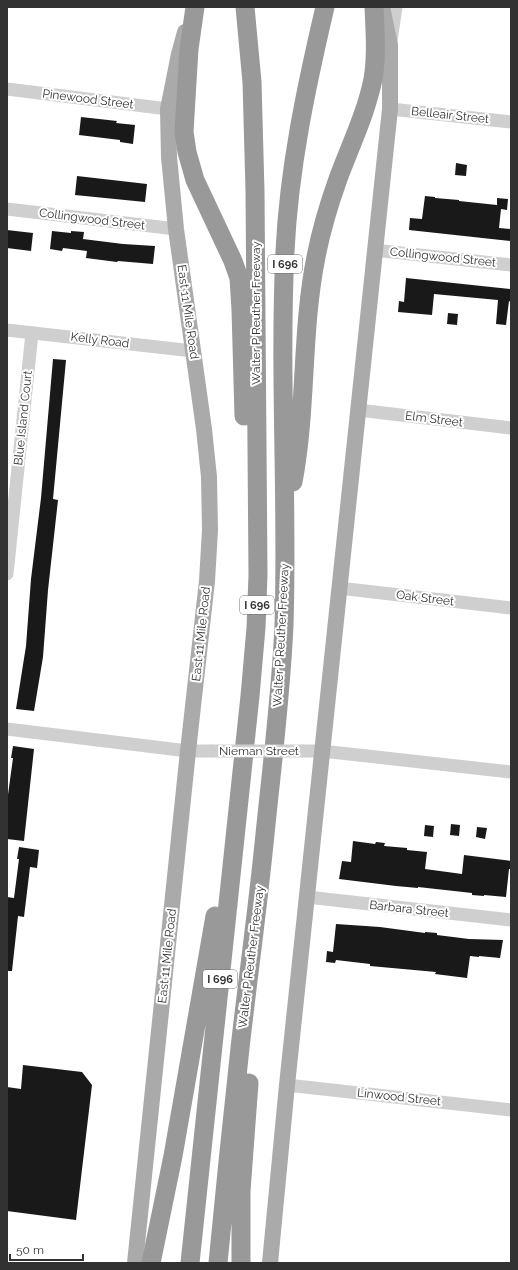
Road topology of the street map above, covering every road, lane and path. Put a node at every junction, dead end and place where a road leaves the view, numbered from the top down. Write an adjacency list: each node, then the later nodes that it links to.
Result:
1 (193, 7): 9 (main road, East 11 Mile Road); 21 (highway)
2 (245, 7): 21 (highway, Walter P Reuther Freeway / I 696)
3 (325, 7): 22 (highway, Walter P Reuther Freeway / I 696)
4 (374, 7): 22 (highway)
5 (382, 7): 7 (main road)
6 (396, 7): 7 (street)
7 (390, 45): 10 (main road)
8 (7, 90): 9 (street, Pinewood Street)
9 (168, 109): 13 (main road, East 11 Mile Road)
10 (390, 109): 11 (street, Belleair Street); 14 (main road)
11 (511, 122)
12 (7, 209): 13 (street, Collingwood Street)
13 (176, 229): 18 (main road, East 11 Mile Road)
14 (374, 250): 15 (street, Collingwood Street); 19 (main road)
15 (511, 265)
16 (7, 330): 17 (street, Kelly Road)
17 (32, 332): 18 (street, Kelly Road); 23 (street, Blue Island Court)
18 (193, 351): 28 (main road, East 11 Mile Road)
19 (358, 410): 20 (street, Elm Street); 24 (main road)
20 (511, 428)
21 (258, 514): 26 (highway, Walter P Reuther Freeway / I 696)
22 (286, 525): 33 (highway, Walter P Reuther Freeway / I 696)
23 (7, 574)
24 (339, 588): 25 (street, Oak Street); 29 (main road)
25 (511, 608)
26 (250, 696): 37 (highway); 38 (highway, Walter P Reuther Freeway / I 696)
27 (7, 729): 28 (street, Nieman Street)
28 (188, 751): 29 (street, Nieman Street, bridge); 36 (main road, East 11 Mile Road)
29 (322, 751): 30 (street, Nieman Street); 31 (main road)
30 (511, 772)
31 (307, 897): 32 (street, Barbara Street); 34 (main road)
32 (511, 920)
33 (252, 954): 39 (highway, Walter P Reuther Freeway / I 696); 40 (highway)
34 (287, 1085): 35 (street, Linwood Street); 41 (main road)
35 (511, 1110)
36 (135, 1263)
37 (151, 1263)
38 (190, 1263)
39 (218, 1263)
40 (241, 1263)
41 (270, 1263)

